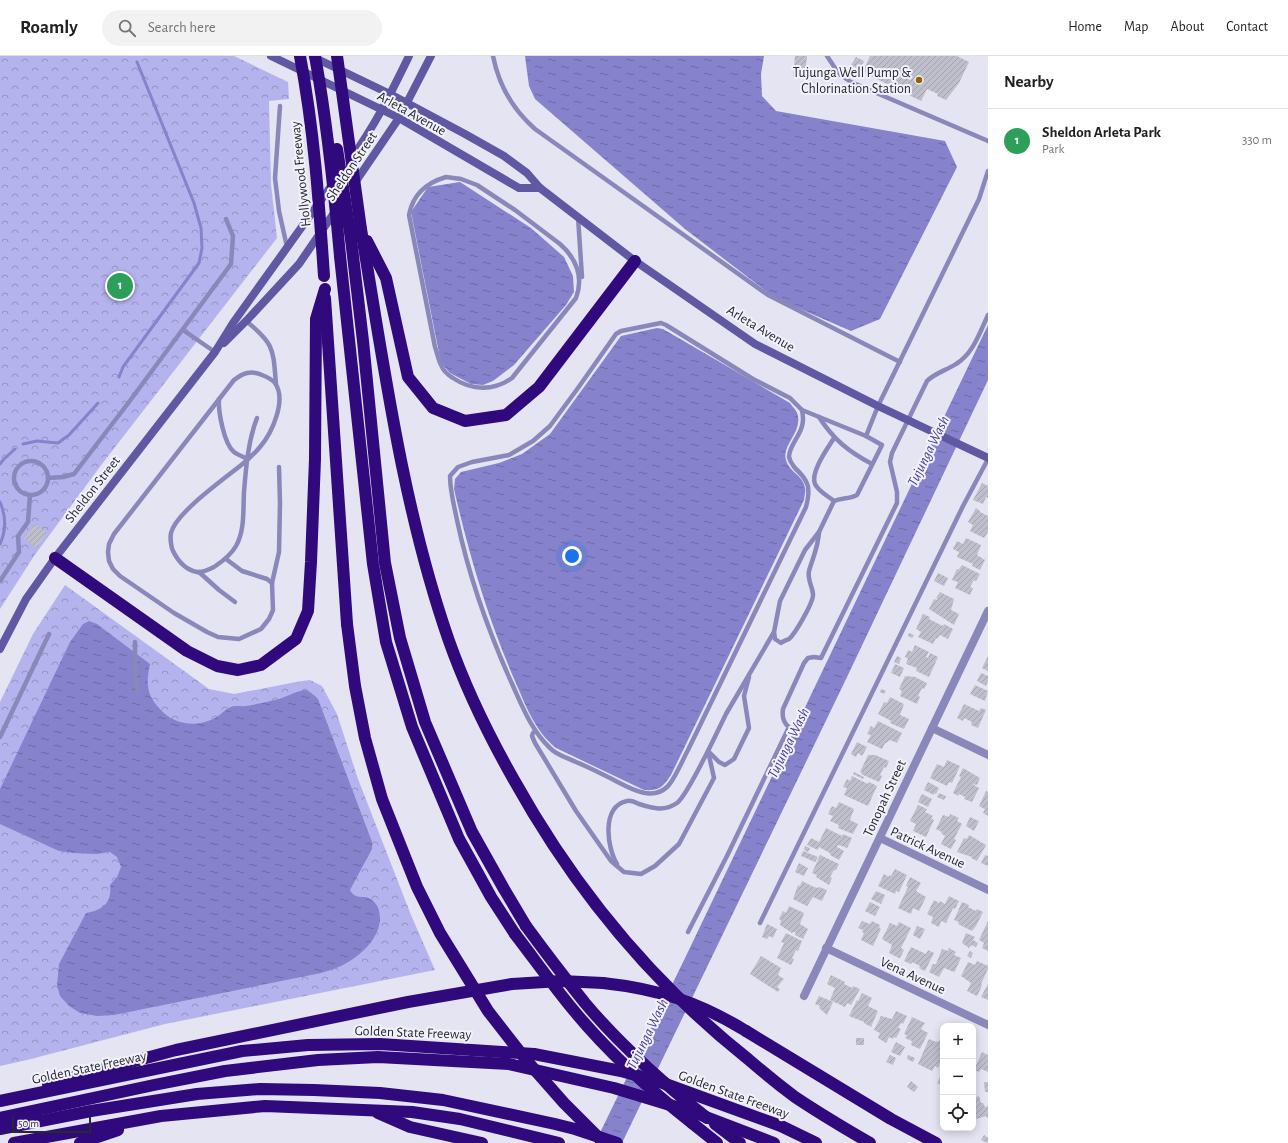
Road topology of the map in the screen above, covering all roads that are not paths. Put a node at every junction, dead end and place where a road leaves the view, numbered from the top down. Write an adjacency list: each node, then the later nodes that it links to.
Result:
1 (271, 56): 14 (main road, Arleta Avenue)
2 (300, 56): 25 (highway, Hollywood Freeway, bridge)
3 (310, 56): 11 (main road, Arleta Avenue)
4 (315, 56): 89 (highway, bridge)
5 (322, 56): 90 (highway, bridge)
6 (337, 56): 21 (highway, bridge)
7 (408, 56): 11 (main road, Sheldon Street)
8 (431, 56): 12 (main road, Sheldon Street)
9 (493, 56): 30 (lane)
10 (827, 56): 16 (lane)
11 (390, 94): 12 (main road, Arleta Avenue); 14 (main road, Sheldon Street)
12 (406, 103): 15 (main road, Sheldon Street); 18 (main road, Arleta Avenue)
13 (280, 106): 22 (lane)
14 (383, 110): 15 (main road, Arleta Avenue); 22 (main road, Sheldon Street)
15 (399, 118): 18 (main road, Arleta Avenue); 27 (main road, Sheldon Street)
16 (988, 141)
17 (988, 171): 30 (lane)
18 (540, 188): 19 (main road, Arleta Avenue)
19 (578, 217): 23 (main road, Arleta Avenue); 24 (lane)
20 (226, 219): 28 (lane)
21 (361, 229): 23 (highway); 93 (highway, bridge)
22 (287, 247): 29 (main road, Sheldon Street)
23 (635, 261): 33 (main road, Arleta Avenue)
24 (580, 284): 24 (lane)
25 (325, 289): 50 (highway); 87 (highway, Hollywood Freeway, bridge)
26 (988, 315): 37 (lane)
27 (246, 321): 29 (main road, Sheldon Street); 31 (lane)
28 (182, 330): 29 (lane); 45 (lane)
29 (215, 352): 50 (main road, Sheldon Street)
30 (900, 362): 33 (lane)
31 (276, 384): 32 (lane); 40 (lane)
32 (219, 398): 40 (lane); 54 (lane)
33 (878, 406): 37 (main road, Arleta Avenue); 38 (lane)
34 (802, 410): 35 (lane); 44 (lane); 65 (lane)
35 (818, 416): 38 (lane); 39 (lane)
36 (257, 418): 40 (lane)
37 (907, 420): 41 (main road, Arleta Avenue); 73 (lane)
38 (866, 436): 42 (lane)
39 (834, 438): 42 (lane); 46 (lane)
40 (248, 459): 51 (lane); 52 (lane)
41 (988, 459): 72 (lane)
42 (872, 464): 48 (lane)
43 (279, 467): 54 (lane)
44 (804, 477): 46 (lane); 65 (lane)
45 (48, 478): 47 (lane); 47 (lane)
46 (817, 487): 48 (lane)
47 (30, 495): 53 (lane)
48 (834, 501): 49 (lane)
49 (819, 532): 58 (lane); 58 (lane)
50 (55, 558): 61 (main road, Sheldon Street)
51 (226, 560): 52 (lane); 54 (lane)
52 (199, 572): 55 (lane)
53 (0, 582)
54 (272, 583)
55 (235, 602)
56 (988, 611): 57 (street, Tonopah Street)
57 (986, 620): 64 (street, Tonopah Street)
58 (774, 632): 62 (lane)
59 (49, 634): 66 (lane)
60 (135, 642): 63 (lane)
61 (0, 648)
62 (751, 670): 67 (lane); 67 (lane)
63 (138, 692)
64 (932, 728): 68 (street); 69 (street, Tonopah Street)
65 (535, 731): 70 (lane)
66 (0, 737)
67 (708, 751): 70 (lane); 70 (lane)
68 (988, 755)
69 (880, 838): 71 (street, Patrick Avenue); 74 (street, Tonopah Street)
70 (619, 867)
71 (988, 890)
72 (760, 923)
73 (688, 932)
74 (826, 948): 75 (street, Tonopah Street); 76 (street, Vena Avenue)
75 (804, 996)
76 (988, 1025)
77 (0, 1096): 94 (highway, bridge)
78 (0, 1101): 92 (highway, Golden State Freeway, bridge)
79 (369, 1109): 80 (highway); 85 (highway); 86 (highway)
80 (161, 1116): 83 (highway); 84 (highway)
81 (0, 1118): 91 (highway)
82 (0, 1129): 88 (highway, bridge)
83 (14, 1143)
84 (80, 1143)
85 (482, 1143)
86 (559, 1143)
87 (604, 1143)
88 (617, 1143)
89 (717, 1143)
90 (740, 1143)
91 (774, 1143)
92 (816, 1143)
93 (870, 1143)
94 (936, 1143)

